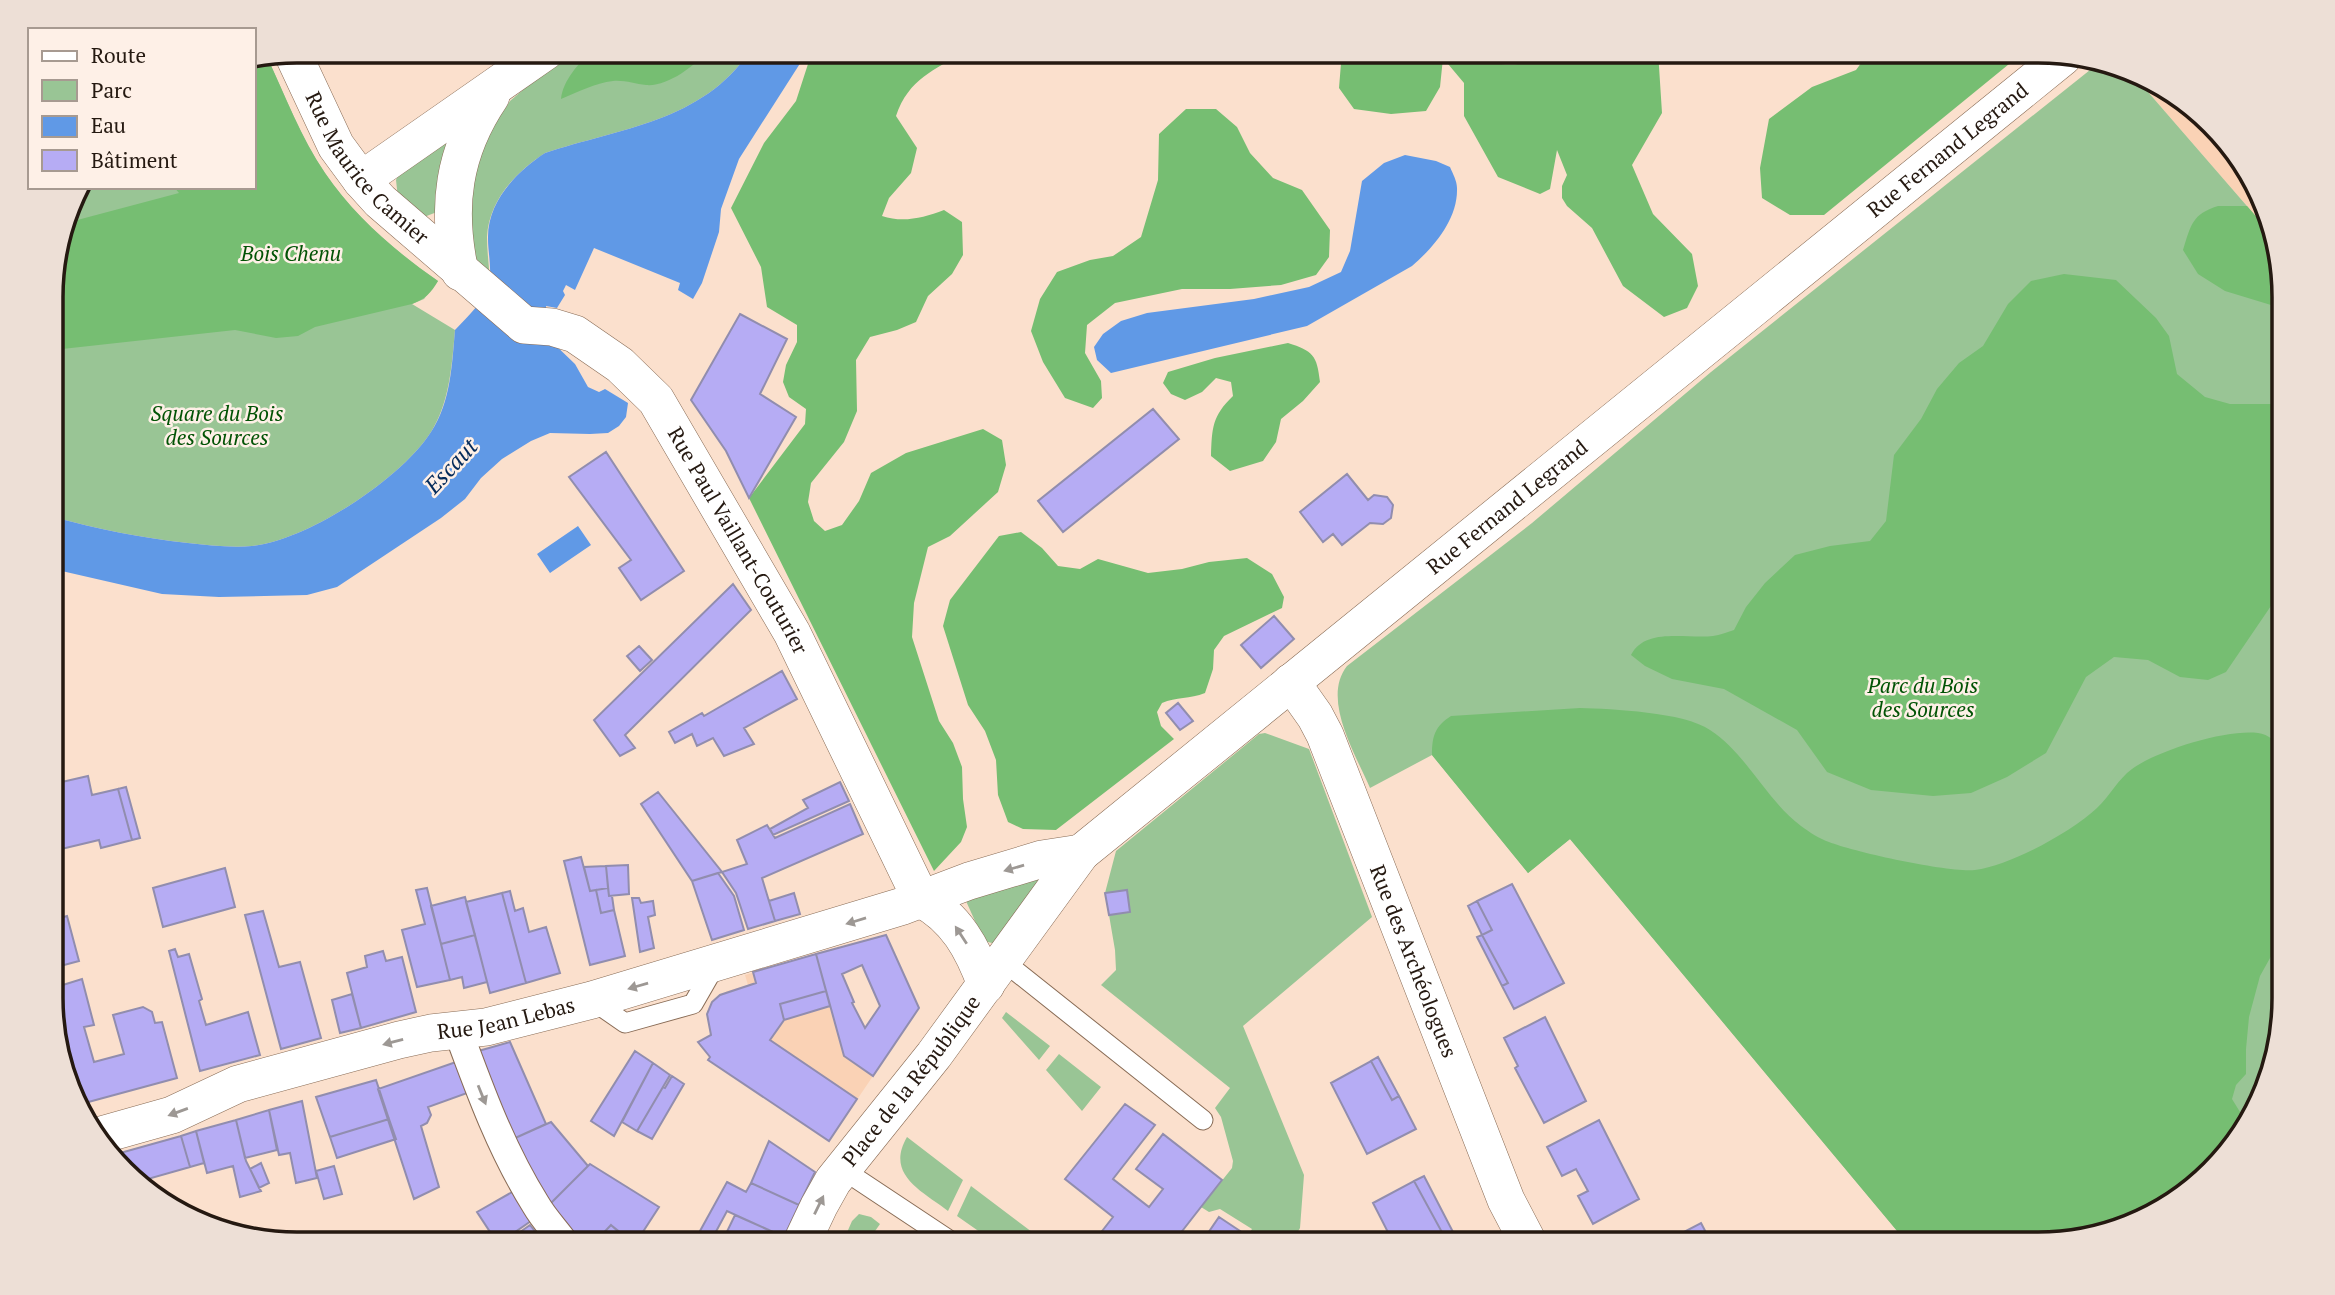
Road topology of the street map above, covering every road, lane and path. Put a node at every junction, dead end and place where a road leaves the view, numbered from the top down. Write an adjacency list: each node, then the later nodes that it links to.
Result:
1 (298, 64): 5 (street, Rue Maurice Camier)
2 (528, 64): 4 (street)
3 (2054, 64): 7 (street, Rue Fernand Legrand)
4 (499, 85): 5 (street); 6 (street)
5 (360, 180): 6 (street, Rue Maurice Camier)
6 (471, 281): 9 (street, Rue Paul Vaillant-Couturier)
7 (1291, 682): 8 (street, Rue Fernand Legrand); 15 (street, Rue des Archéologues)
8 (1081, 853): 9 (street, Rue Fernand Legrand, one-way to 9); 10 (street, Place de la République)
9 (921, 899): 10 (street, Place de la République, one-way to 9); 11 (street, Rue Jean Lebas, one-way to 11)
10 (994, 973): 12 (lane); 14 (street, Place de la République)
11 (458, 1031): 13 (street, Rue Jean Lebas, one-way to 13); 16 (street, one-way to 16)
12 (1203, 1120)
13 (106, 1134)
14 (842, 1169): 17 (street, one-way to 14); 18 (lane, Place de la République)
15 (1522, 1231)
16 (556, 1232)
17 (807, 1232)
18 (936, 1232)

